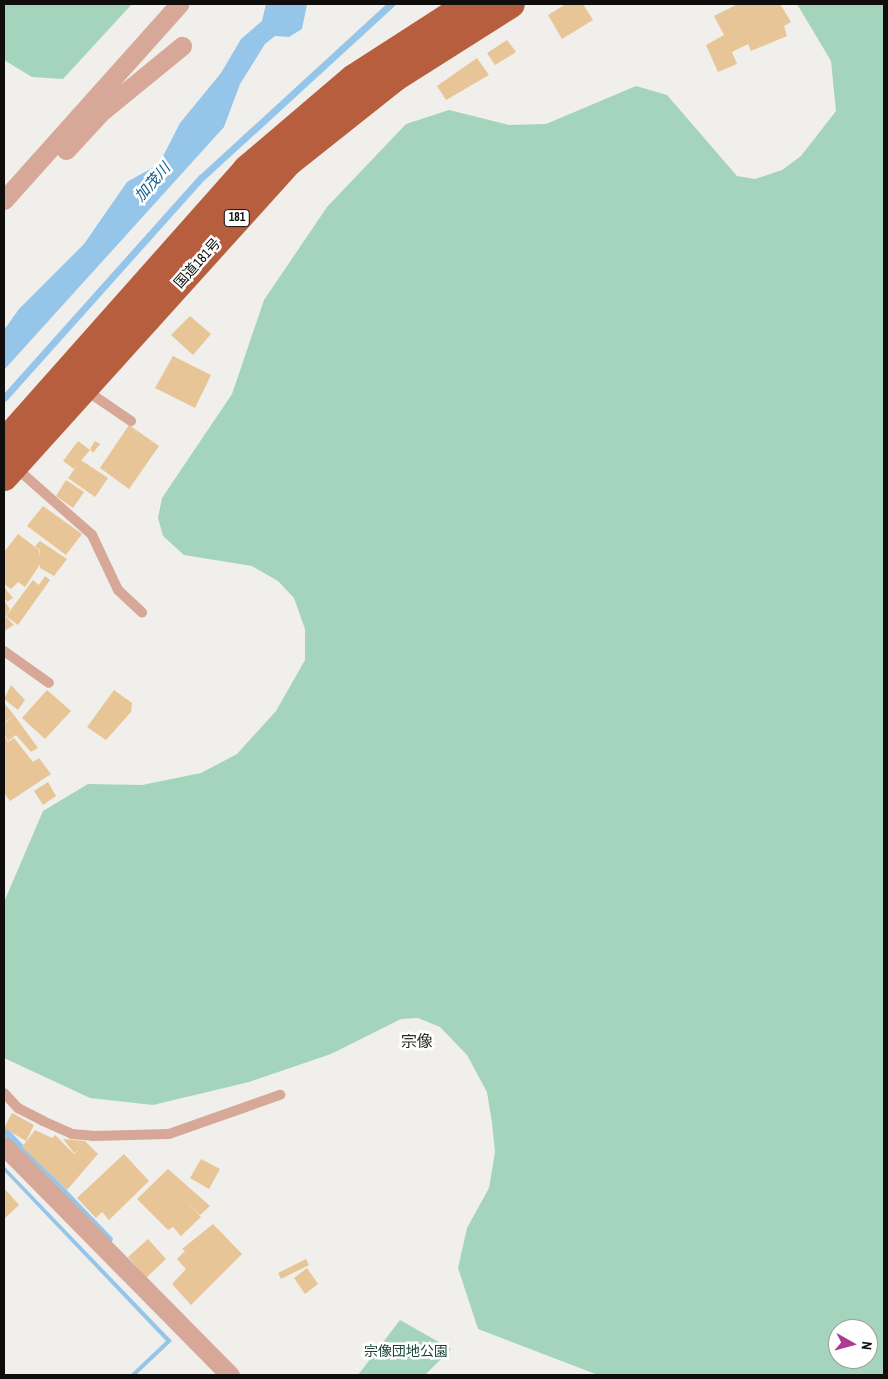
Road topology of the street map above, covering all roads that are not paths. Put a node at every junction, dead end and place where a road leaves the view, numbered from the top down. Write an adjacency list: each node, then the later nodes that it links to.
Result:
1 (179, 4): 5 (street)
2 (469, 4): 9 (highway, 国道181号 / 181)
3 (510, 4): 7 (highway, 国道181号 / 181)
4 (182, 46): 5 (street)
5 (26, 176): 6 (street)
6 (4, 200)
7 (84, 389): 8 (lane); 9 (highway, 国道181号 / 181)
8 (131, 420)
9 (7, 462): 10 (lane)
10 (142, 612)
11 (4, 651): 12 (lane)
12 (49, 683)
13 (4, 1093): 14 (lane)
14 (280, 1095)
15 (4, 1146): 16 (street)
16 (230, 1375)

